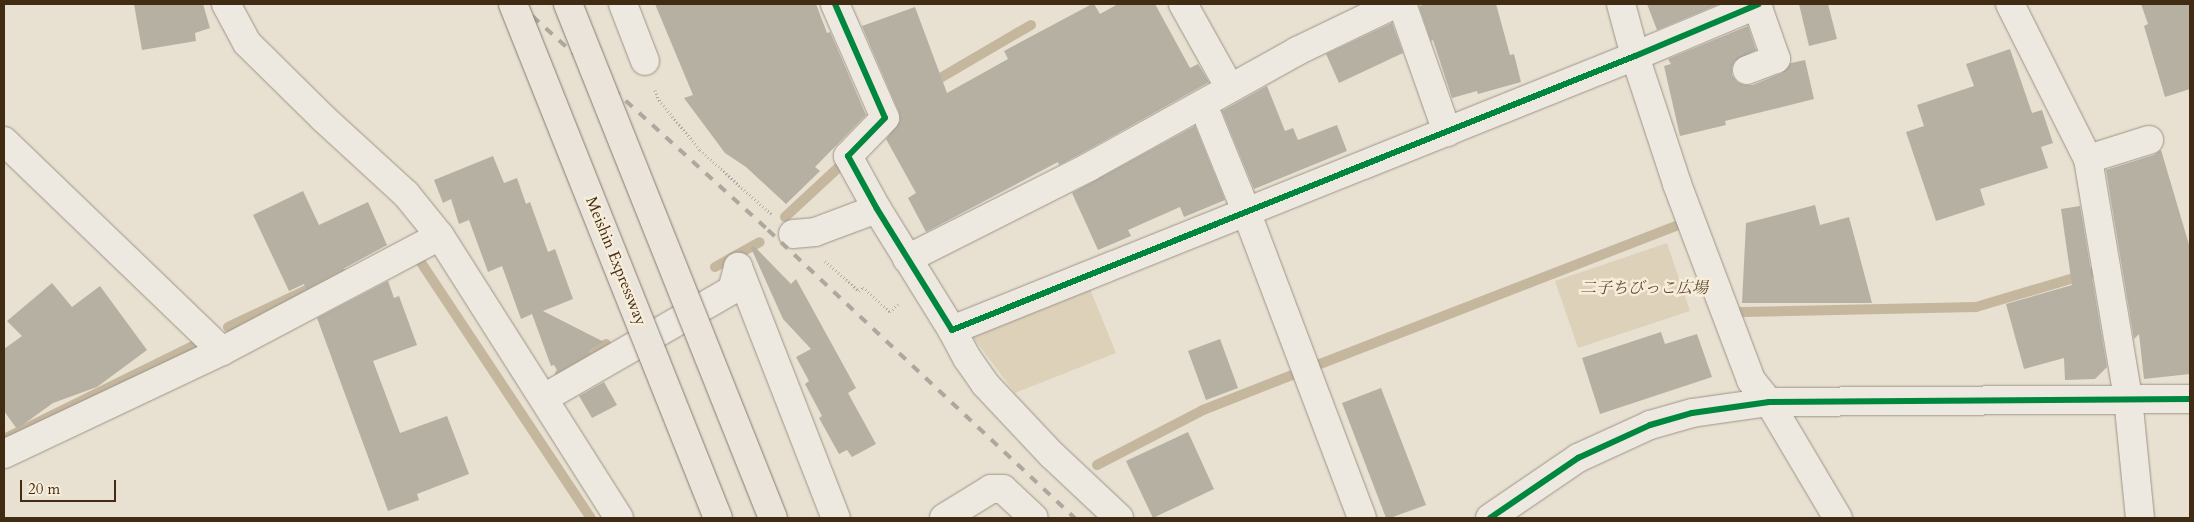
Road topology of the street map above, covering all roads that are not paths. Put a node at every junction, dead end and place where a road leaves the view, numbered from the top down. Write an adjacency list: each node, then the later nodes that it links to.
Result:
1 (226, 4): 24 (street)
2 (513, 4): 34 (highway, Meishin Expressway, bridge)
3 (568, 4): 35 (highway, bridge)
4 (623, 4): 13 (street)
5 (835, 4): 21 (street)
6 (1183, 4): 15 (street)
7 (1395, 4): 15 (street)
8 (1402, 4): 17 (street)
9 (1621, 4): 12 (street)
10 (1758, 4): 12 (street); 14 (street)
11 (2010, 4): 20 (street)
12 (1635, 56): 17 (street); 31 (street)
13 (645, 61)
14 (1747, 70)
15 (1230, 88): 16 (street)
16 (1203, 105): 22 (street); 25 (street)
17 (1447, 132): 22 (street)
18 (2149, 140): 20 (street)
19 (4, 141): 27 (street)
20 (2088, 159): 29 (street)
21 (877, 209): 23 (street); 25 (street)
22 (1246, 211): 26 (street); 40 (street)
23 (793, 234)
24 (440, 236): 27 (street); 28 (street)
25 (914, 270): 26 (street)
26 (952, 330): 39 (street)
27 (222, 351): 32 (street)
28 (544, 398): 33 (street); 36 (street)
29 (2128, 398): 30 (street); 31 (street); 43 (street)
30 (2190, 398)
31 (1769, 402): 41 (street); 42 (street)
32 (4, 454)
33 (619, 518)
34 (718, 518)
35 (773, 518)
36 (836, 518)
37 (944, 518): 38 (street)
38 (1034, 518)
39 (1119, 518)
40 (1362, 518)
41 (1490, 518)
42 (1838, 518)
43 (2140, 518)

